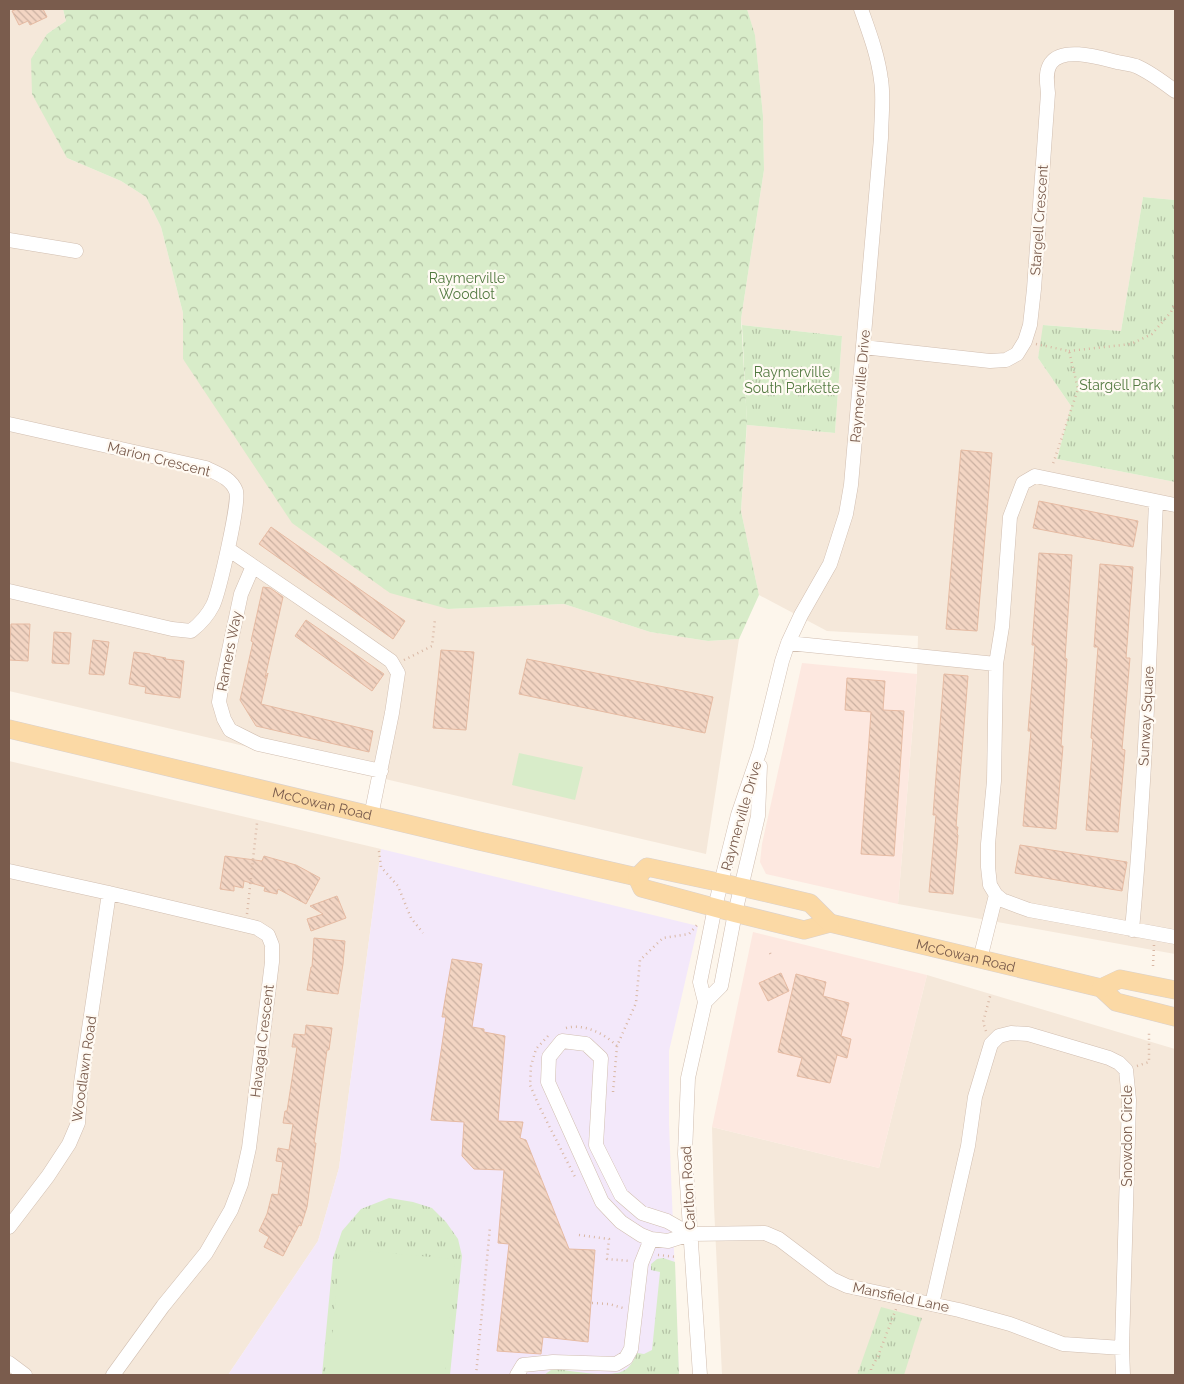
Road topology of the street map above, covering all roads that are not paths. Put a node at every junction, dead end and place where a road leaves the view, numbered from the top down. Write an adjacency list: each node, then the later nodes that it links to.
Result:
1 (861, 9): 5 (street, Raymerville Drive)
2 (1175, 91): 5 (street, Stargell Crescent)
3 (9, 240): 4 (street)
4 (76, 251)
5 (863, 347): 12 (street, Raymerville Drive)
6 (9, 424): 9 (street, Marion Crescent)
7 (1156, 502): 8 (street); 13 (street); 27 (street, Sunway Square)
8 (1175, 505)
9 (228, 549): 10 (street); 11 (street, Marion Crescent)
10 (253, 566): 16 (street); 16 (street, Ramers Way)
11 (9, 591)
12 (788, 643): 13 (street); 15 (street, Raymerville Drive)
13 (996, 664): 23 (street)
14 (9, 729): 17 (main road, McCowan Road)
15 (760, 750): 20 (street, Raymerville Drive); 21 (street, Raymerville Drive)
16 (381, 770): 17 (street)
17 (371, 816): 19 (main road, McCowan Road)
18 (9, 871): 22 (street, Havagal Crescent)
19 (637, 877): 20 (main road); 24 (main road, McCowan Road)
20 (721, 883): 21 (main road); 24 (street, Carlton Road)
21 (741, 887): 25 (street, Raymerville Drive); 26 (main road)
22 (109, 892): 34 (street, Woodlawn Road); 41 (street, Havagal Crescent)
23 (996, 896): 27 (street); 29 (street)
24 (715, 907): 25 (main road, McCowan Road); 32 (street, Carlton Road)
25 (735, 913): 26 (main road, McCowan Road); 32 (street, Carlton Road)
26 (830, 923): 29 (main road, McCowan Road)
27 (1132, 930): 28 (street)
28 (1175, 937)
29 (980, 959): 30 (main road, McCowan Road)
30 (1101, 988): 31 (main road); 33 (main road, McCowan Road)
31 (1175, 990)
32 (705, 1002): 35 (street, Carlton Road)
33 (1175, 1017)
34 (9, 1227)
35 (690, 1234): 36 (street); 36 (street); 37 (street, Mansfield Lane); 43 (street, Carlton Road)
36 (651, 1238): 42 (street)
37 (932, 1304): 38 (street, Mansfield Lane); 38 (street, Snowdon Circle)
38 (1122, 1348): 44 (street, Snowdon Circle)
39 (9, 1363): 40 (street)
40 (25, 1375)
41 (113, 1375)
42 (518, 1375)
43 (700, 1375)
44 (1123, 1375)

